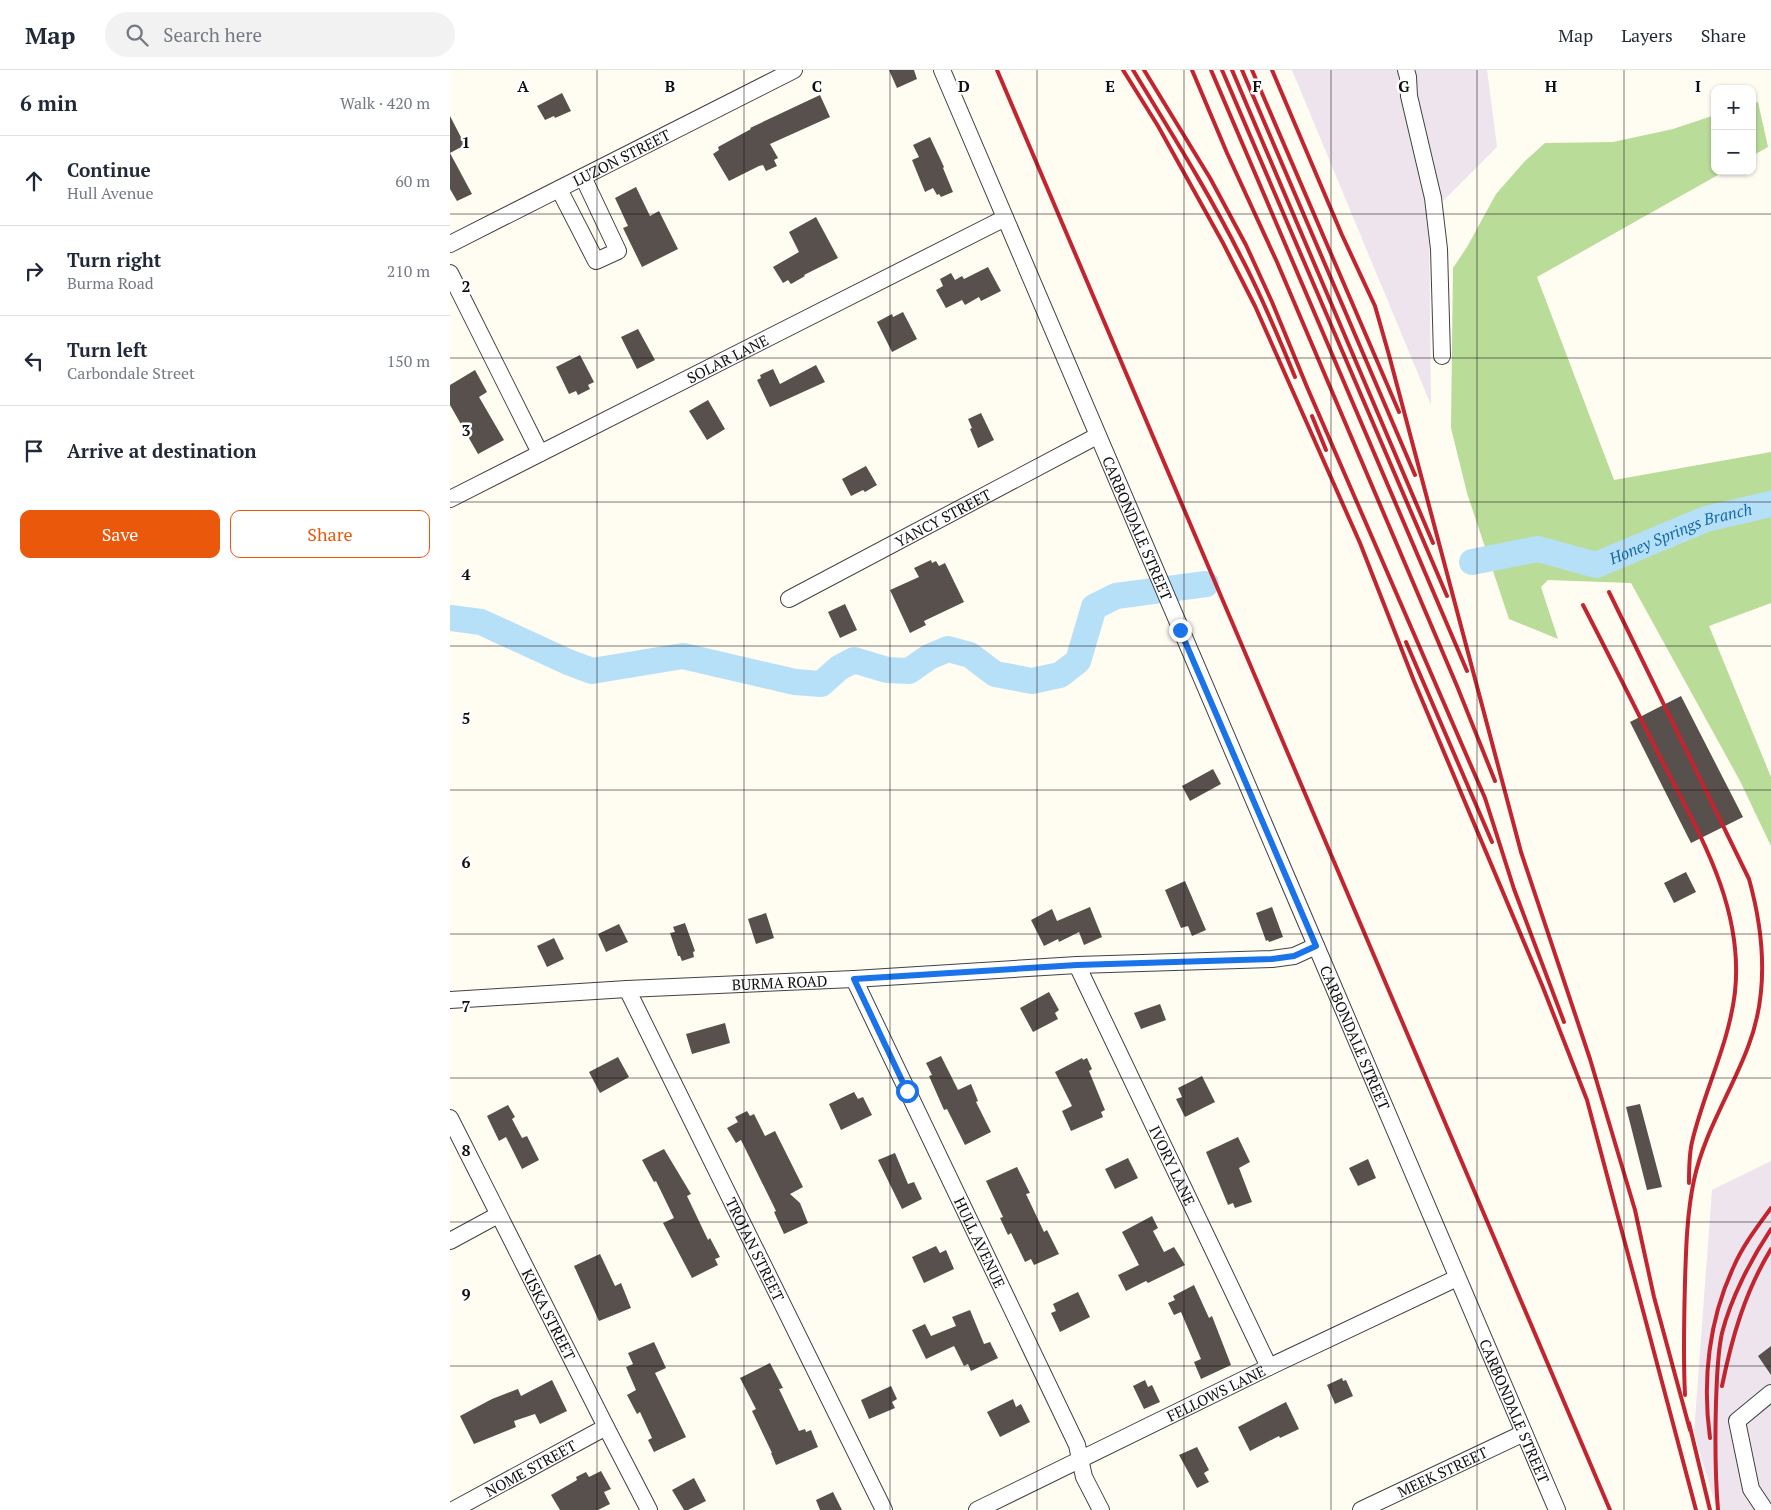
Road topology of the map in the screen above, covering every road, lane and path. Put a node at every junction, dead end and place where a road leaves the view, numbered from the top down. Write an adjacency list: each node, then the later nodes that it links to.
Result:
1 (794, 70): 4 (street, LUZON STREET)
2 (942, 70): 6 (street, CARBONDALE STREET)
3 (1411, 72): 9 (street)
4 (583, 177): 5 (street, LUZON STREET); 5 (street)
5 (559, 189): 7 (street, LUZON STREET)
6 (1005, 218): 10 (street, CARBONDALE STREET); 11 (street, SOLAR LANE)
7 (450, 244)
8 (450, 273): 11 (street)
9 (1442, 356)
10 (1097, 436): 13 (street, YANCY STREET); 14 (street, CARBONDALE STREET)
11 (540, 453): 12 (street, SOLAR LANE)
12 (450, 499)
13 (789, 599)
14 (1316, 946): 15 (street, BURMA ROAD); 22 (street, CARBONDALE STREET)
15 (1077, 965): 16 (street, BURMA ROAD); 23 (street, IVORY LANE)
16 (854, 979): 17 (street, BURMA ROAD); 27 (street, HULL AVENUE)
17 (627, 989): 18 (street, BURMA ROAD); 30 (street, TROJAN STREET)
18 (450, 1000)
19 (450, 1118): 20 (street, KISKA STREET)
20 (498, 1216): 21 (street); 25 (street, KISKA STREET)
21 (450, 1241)
22 (1457, 1278): 23 (street, FELLOWS LANE); 26 (street, CARBONDALE STREET)
23 (1268, 1367): 27 (street, FELLOWS LANE)
24 (1771, 1393): 35 (street)
25 (606, 1427): 28 (street, NOME STREET); 29 (street, KISKA STREET)
26 (1524, 1433): 33 (street, MEEK STREET); 34 (street, CARBONDALE STREET)
27 (1080, 1460): 31 (street, FELLOWS LANE); 32 (street, HULL AVENUE)
28 (453, 1510)
29 (649, 1510)
30 (884, 1510)
31 (977, 1510)
32 (1101, 1510)
33 (1361, 1510)
34 (1556, 1510)
35 (1765, 1510)

